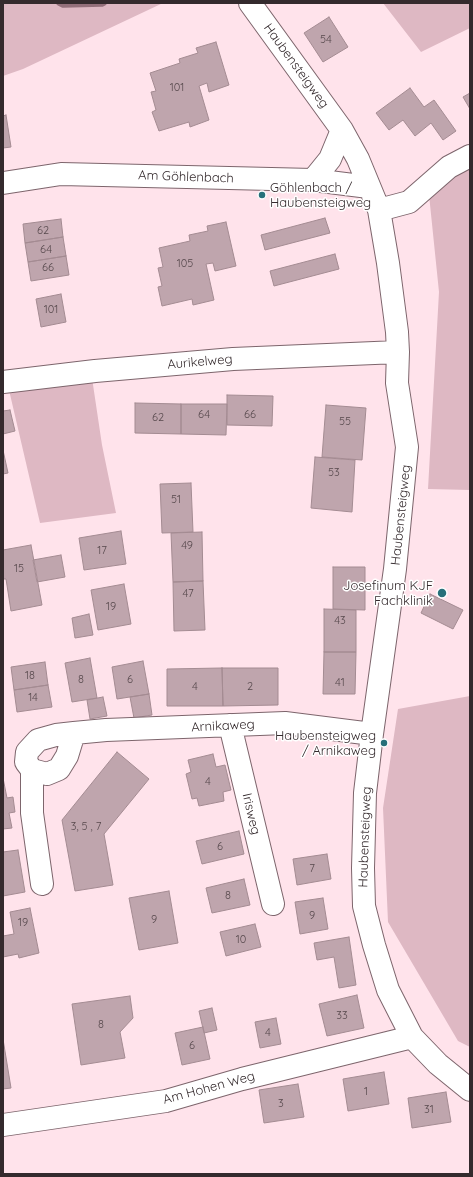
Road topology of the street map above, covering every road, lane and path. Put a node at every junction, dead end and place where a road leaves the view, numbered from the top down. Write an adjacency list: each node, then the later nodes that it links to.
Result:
1 (250, 3): 2 (street, Haubensteigweg)
2 (342, 130): 4 (street); 6 (street, Haubensteigweg)
3 (470, 156): 7 (street)
4 (313, 180): 5 (street, Am Göhlenbach); 6 (street, Am Göhlenbach)
5 (3, 183)
6 (369, 187): 7 (street, Haubensteigweg)
7 (379, 210): 8 (street, Haubensteigweg)
8 (398, 352): 9 (street, Aurikelweg); 12 (street, Haubensteigweg)
9 (3, 382)
10 (230, 725): 11 (street, Arnikaweg); 12 (street, Arnikaweg); 15 (street, Irisweg)
11 (74, 733): 13 (street); 13 (street, Arnikaweg)
12 (372, 734): 16 (street, Haubensteigweg)
13 (32, 770): 14 (street, Arnikaweg)
14 (42, 884)
15 (273, 904)
16 (412, 1037): 17 (street, Haubensteigweg); 18 (street, Am Hohen Weg)
17 (470, 1090)
18 (3, 1125)

